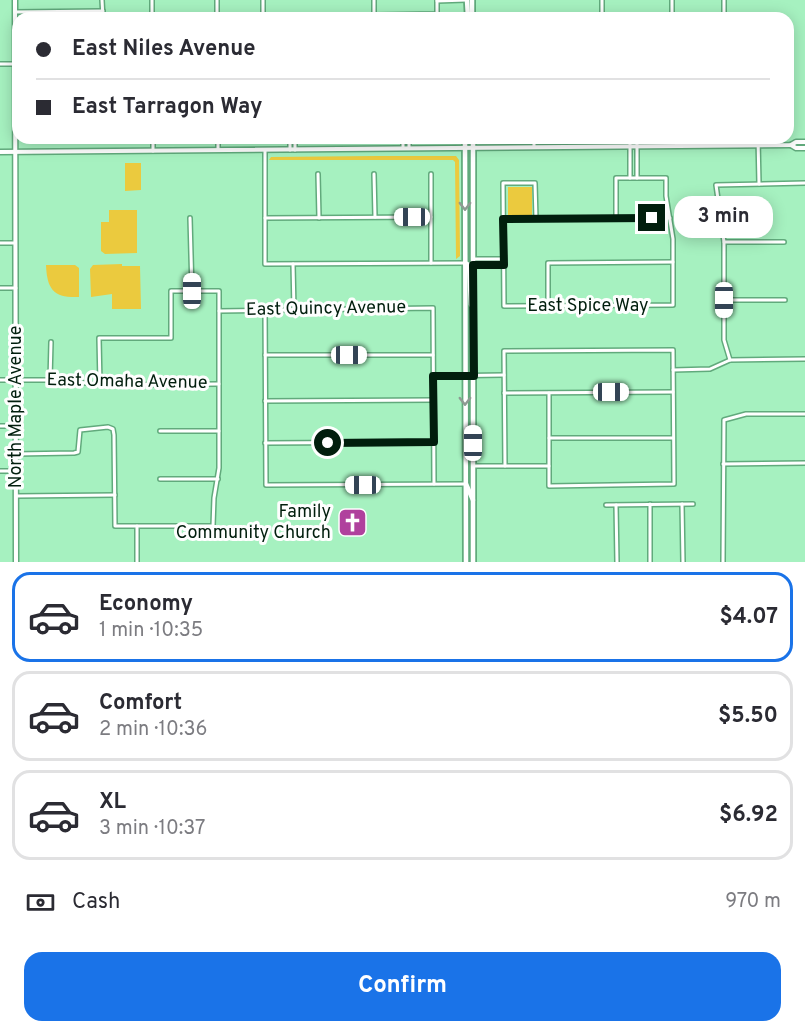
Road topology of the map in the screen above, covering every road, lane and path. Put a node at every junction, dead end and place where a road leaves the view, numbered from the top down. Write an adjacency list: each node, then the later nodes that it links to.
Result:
1 (15, 0): 7 (street, North Maple Avenue)
2 (102, 0): 6 (street)
3 (437, 0): 4 (street)
4 (448, 0): 5 (street)
5 (466, 0)
6 (103, 11): 7 (street)
7 (15, 12)
8 (14, 144): 32 (street, North Maple Avenue)
9 (153, 144): 30 (street)
10 (218, 144): 27 (street)
11 (292, 144): 29 (street)
12 (294, 144): 29 (street)
13 (403, 144): 22 (street)
14 (409, 144): 23 (street)
15 (465, 144): 24 (main road)
16 (473, 144): 25 (main road)
17 (758, 145): 18 (street); 20 (street); 41 (street)
18 (791, 145): 26 (street)
19 (630, 146): 20 (street); 21 (street); 33 (street)
20 (637, 146): 34 (street)
21 (534, 147): 25 (street)
22 (403, 148): 23 (street); 29 (street)
23 (409, 148): 24 (street)
24 (465, 148): 25 (street); 58 (main road, one-way to 58)
25 (473, 148): 55 (main road)
26 (805, 148)
27 (218, 150): 28 (street); 30 (street)
28 (265, 150): 29 (street); 45 (street)
29 (293, 150)
30 (153, 151): 32 (street)
31 (0, 152): 32 (street)
32 (14, 152): 54 (street, North Maple Avenue)
33 (630, 162): 34 (street); 38 (street)
34 (637, 162): 39 (street)
35 (318, 174): 46 (street)
36 (375, 174): 42 (street)
37 (431, 174): 43 (street)
38 (630, 178): 39 (street); 50 (street)
39 (637, 178): 47 (street)
40 (805, 183): 41 (street)
41 (759, 184): 51 (street)
42 (375, 217): 43 (street); 46 (street)
43 (431, 217): 60 (street)
44 (190, 218): 67 (street)
45 (265, 218): 46 (street); 61 (street)
46 (319, 218)
47 (670, 218): 50 (street); 59 (street)
48 (503, 219): 49 (street); 49 (street); 57 (street)
49 (536, 219): 50 (street)
50 (616, 219)
51 (724, 242): 52 (street); 68 (street)
52 (784, 242)
53 (0, 243): 54 (street)
54 (15, 243): 66 (street, North Maple Avenue)
55 (473, 259): 56 (street); 62 (main road)
56 (486, 259): 57 (street); 63 (street)
57 (504, 259): 64 (street)
58 (465, 262): 60 (street); 74 (main road); 83 (main road)
59 (673, 262): 70 (street); 70 (street, East Spice Way)
60 (430, 263): 61 (street)
61 (293, 264): 72 (street)
62 (473, 265): 63 (street); 74 (main road)
63 (486, 265): 64 (street)
64 (504, 265): 70 (street, East Spice Way)
65 (0, 288): 66 (street)
66 (16, 288): 86 (street, North Maple Avenue)
67 (192, 291): 73 (street); 89 (street)
68 (724, 300): 69 (street); 79 (street)
69 (785, 300)
70 (548, 306)
71 (265, 310): 72 (street, East Quincy Avenue); 73 (street, East Quincy Avenue); 76 (street)
72 (294, 310): 77 (street, East Quincy Avenue)
73 (219, 311): 88 (street)
74 (473, 320): 84 (main road)
75 (51, 342): 87 (street)
76 (265, 355): 77 (street); 94 (street)
77 (433, 355): 82 (street)
78 (805, 359): 79 (street)
79 (730, 360): 80 (street)
80 (673, 370): 81 (street); 90 (street)
81 (504, 375): 84 (street); 91 (street)
82 (433, 376): 83 (street); 93 (street)
83 (465, 376): 84 (street); 115 (main road, one-way to 115)
84 (474, 376): 107 (main road)
85 (0, 380): 86 (street, East Omaha Avenue)
86 (16, 380): 87 (street, East Omaha Avenue); 97 (street, North Maple Avenue)
87 (50, 380): 89 (street, East Omaha Avenue)
88 (219, 384): 89 (street, East Omaha Avenue); 99 (street)
89 (100, 385)
90 (673, 392): 92 (street); 101 (street)
91 (504, 393): 92 (street); 108 (street)
92 (549, 393): 100 (street)
93 (434, 400): 94 (street); 102 (street)
94 (265, 401): 103 (street)
95 (805, 414): 105 (street)
96 (0, 426): 97 (street)
97 (16, 426): 104 (street, North Maple Avenue)
98 (160, 431): 99 (street)
99 (219, 431): 113 (street)
100 (549, 438): 101 (street); 109 (street)
101 (674, 438): 109 (street)
102 (434, 442): 103 (street); 114 (street)
103 (265, 443): 114 (street)
104 (16, 454): 111 (street, North Maple Avenue); 116 (street)
105 (723, 464): 106 (street); 132 (street)
106 (805, 464)
107 (473, 466): 108 (street); 118 (main road)
108 (505, 466): 109 (street)
109 (549, 466)
110 (0, 471): 111 (street)
111 (16, 471): 117 (street, North Maple Avenue)
112 (160, 479): 113 (street)
113 (218, 479): 124 (street)
114 (434, 484): 115 (street)
115 (465, 484): 118 (main road); 127 (main road)
116 (115, 495): 117 (street); 124 (street)
117 (16, 496): 125 (street, North Maple Avenue)
118 (473, 500): 128 (main road)
119 (650, 504): 120 (street); 123 (street); 130 (street)
120 (682, 504): 121 (street); 131 (street)
121 (693, 504)
122 (606, 505): 123 (street)
123 (616, 505): 129 (street)
124 (137, 526): 126 (street)
125 (16, 562)
126 (137, 562)
127 (466, 562)
128 (473, 562)
129 (616, 562)
130 (650, 562)
131 (683, 562)
132 (723, 562)

